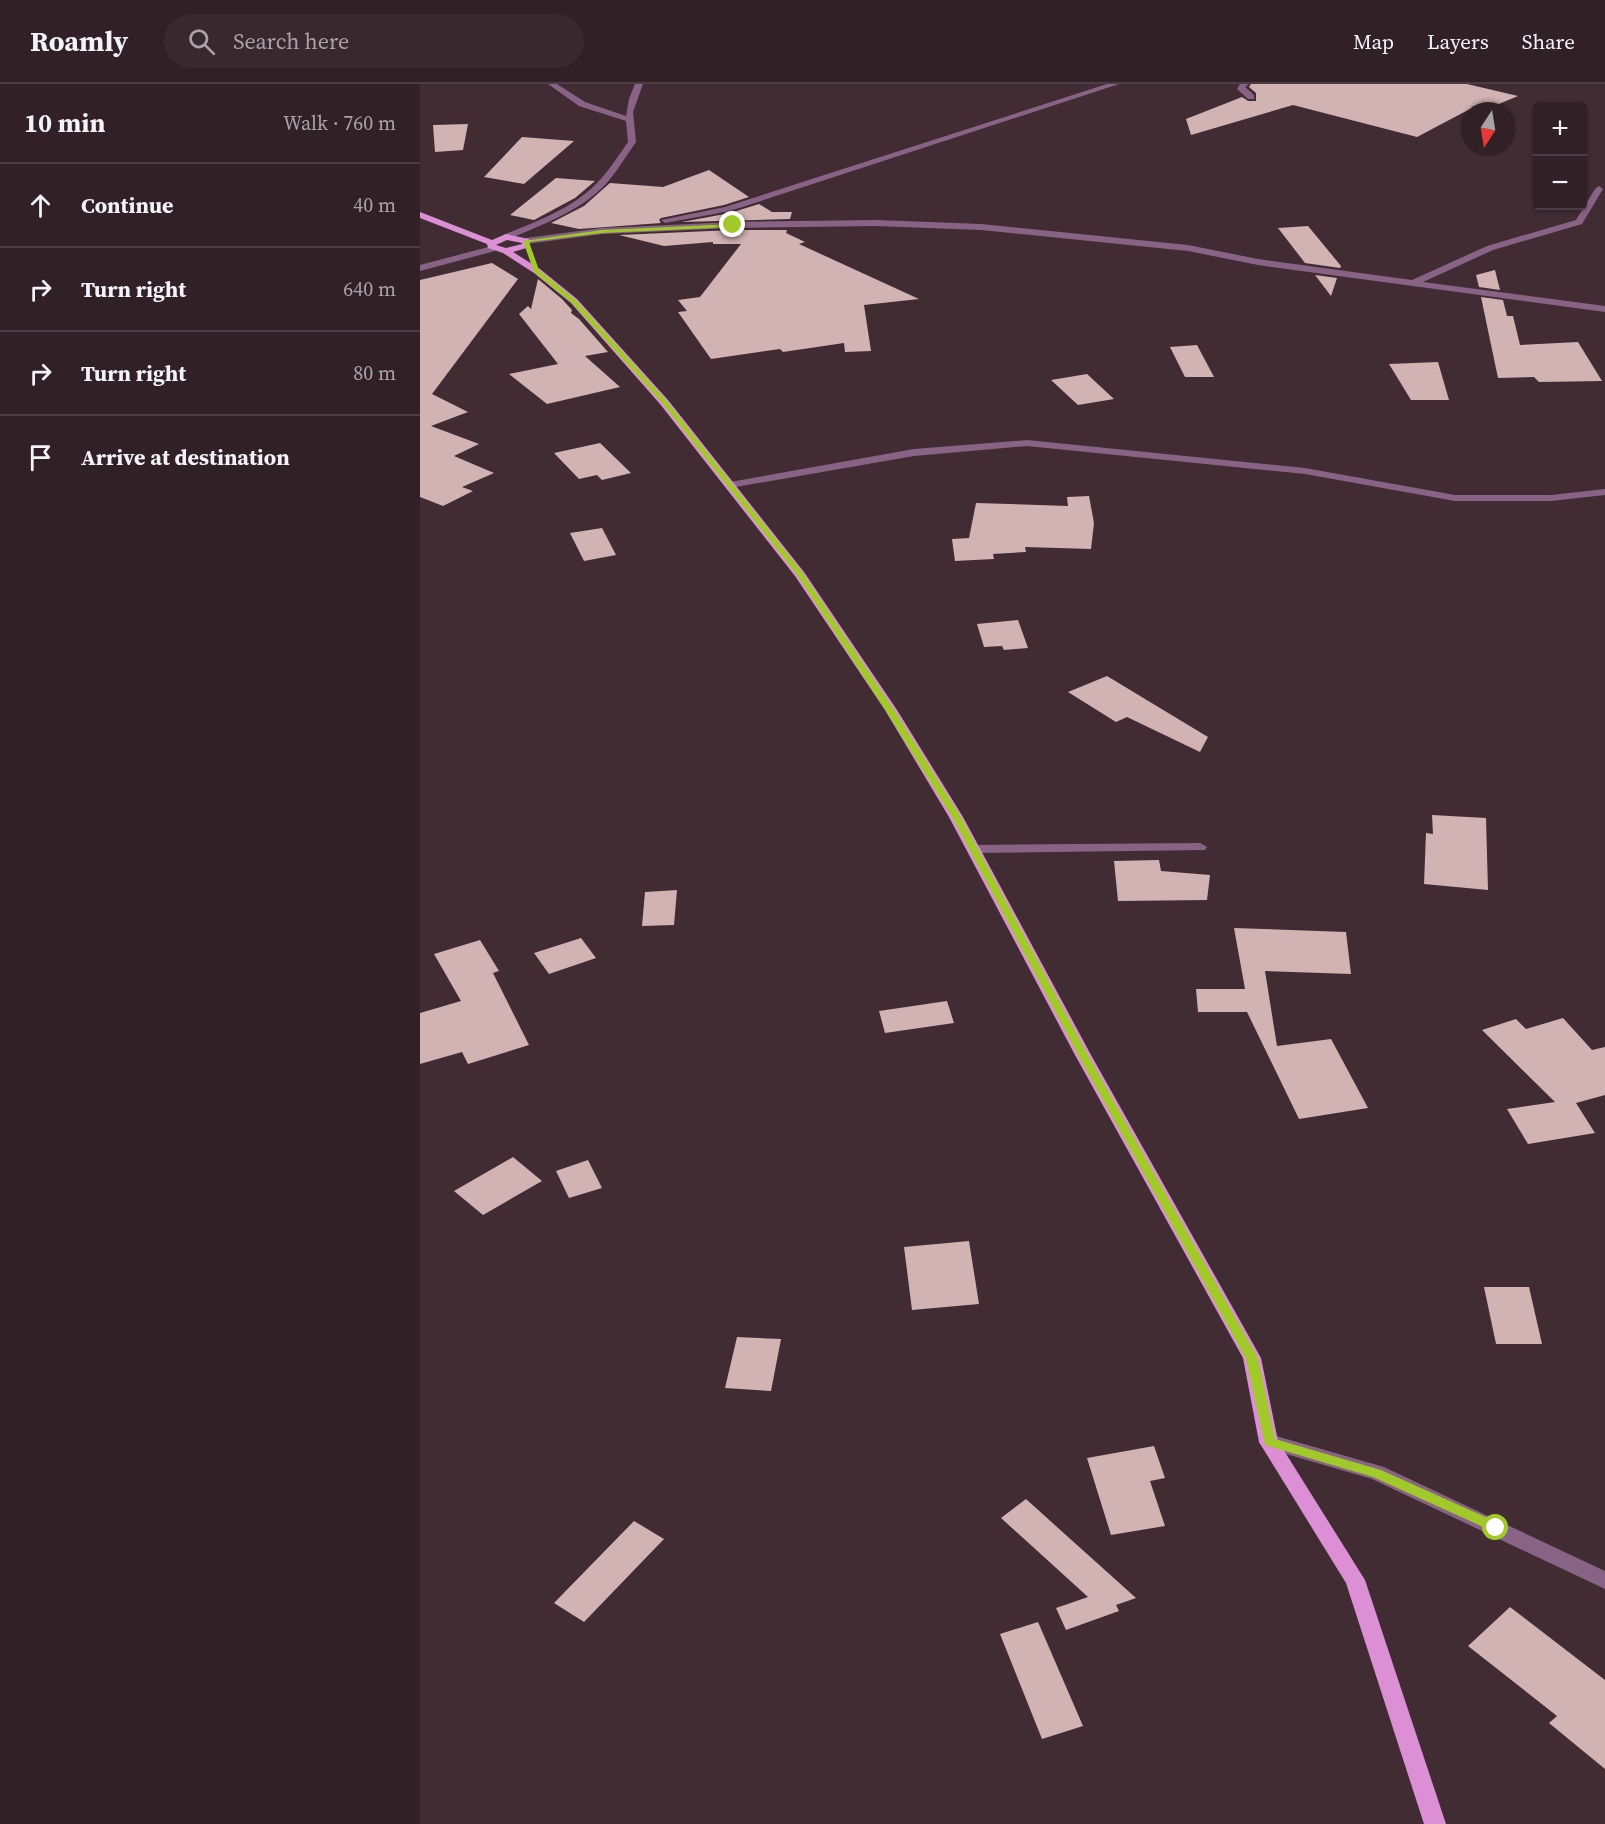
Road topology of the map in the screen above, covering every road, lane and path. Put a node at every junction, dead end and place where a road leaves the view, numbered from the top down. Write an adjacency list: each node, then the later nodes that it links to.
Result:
1 (552, 84): 6 (street)
2 (639, 84): 6 (street)
3 (1115, 84): 10 (street)
4 (1245, 84): 5 (street)
5 (1251, 97)
6 (628, 119): 11 (street)
7 (1599, 189): 17 (street)
8 (420, 215): 9 (main road)
9 (436, 220): 11 (main road); 13 (main road)
10 (602, 231): 12 (street); 17 (street)
11 (506, 237): 12 (main road); 13 (main road)
12 (526, 243): 14 (main road); 16 (main road)
13 (492, 246): 14 (main road); 15 (street)
14 (506, 251): 16 (main road)
15 (420, 268)
16 (537, 271): 19 (main road)
17 (1415, 282): 18 (street)
18 (1605, 309)
19 (730, 485): 20 (street); 22 (main road)
20 (1605, 492)
21 (1200, 847): 22 (street)
22 (973, 849): 23 (main road)
23 (1269, 1442): 24 (street); 25 (main road)
24 (1605, 1580)
25 (1435, 1824)

